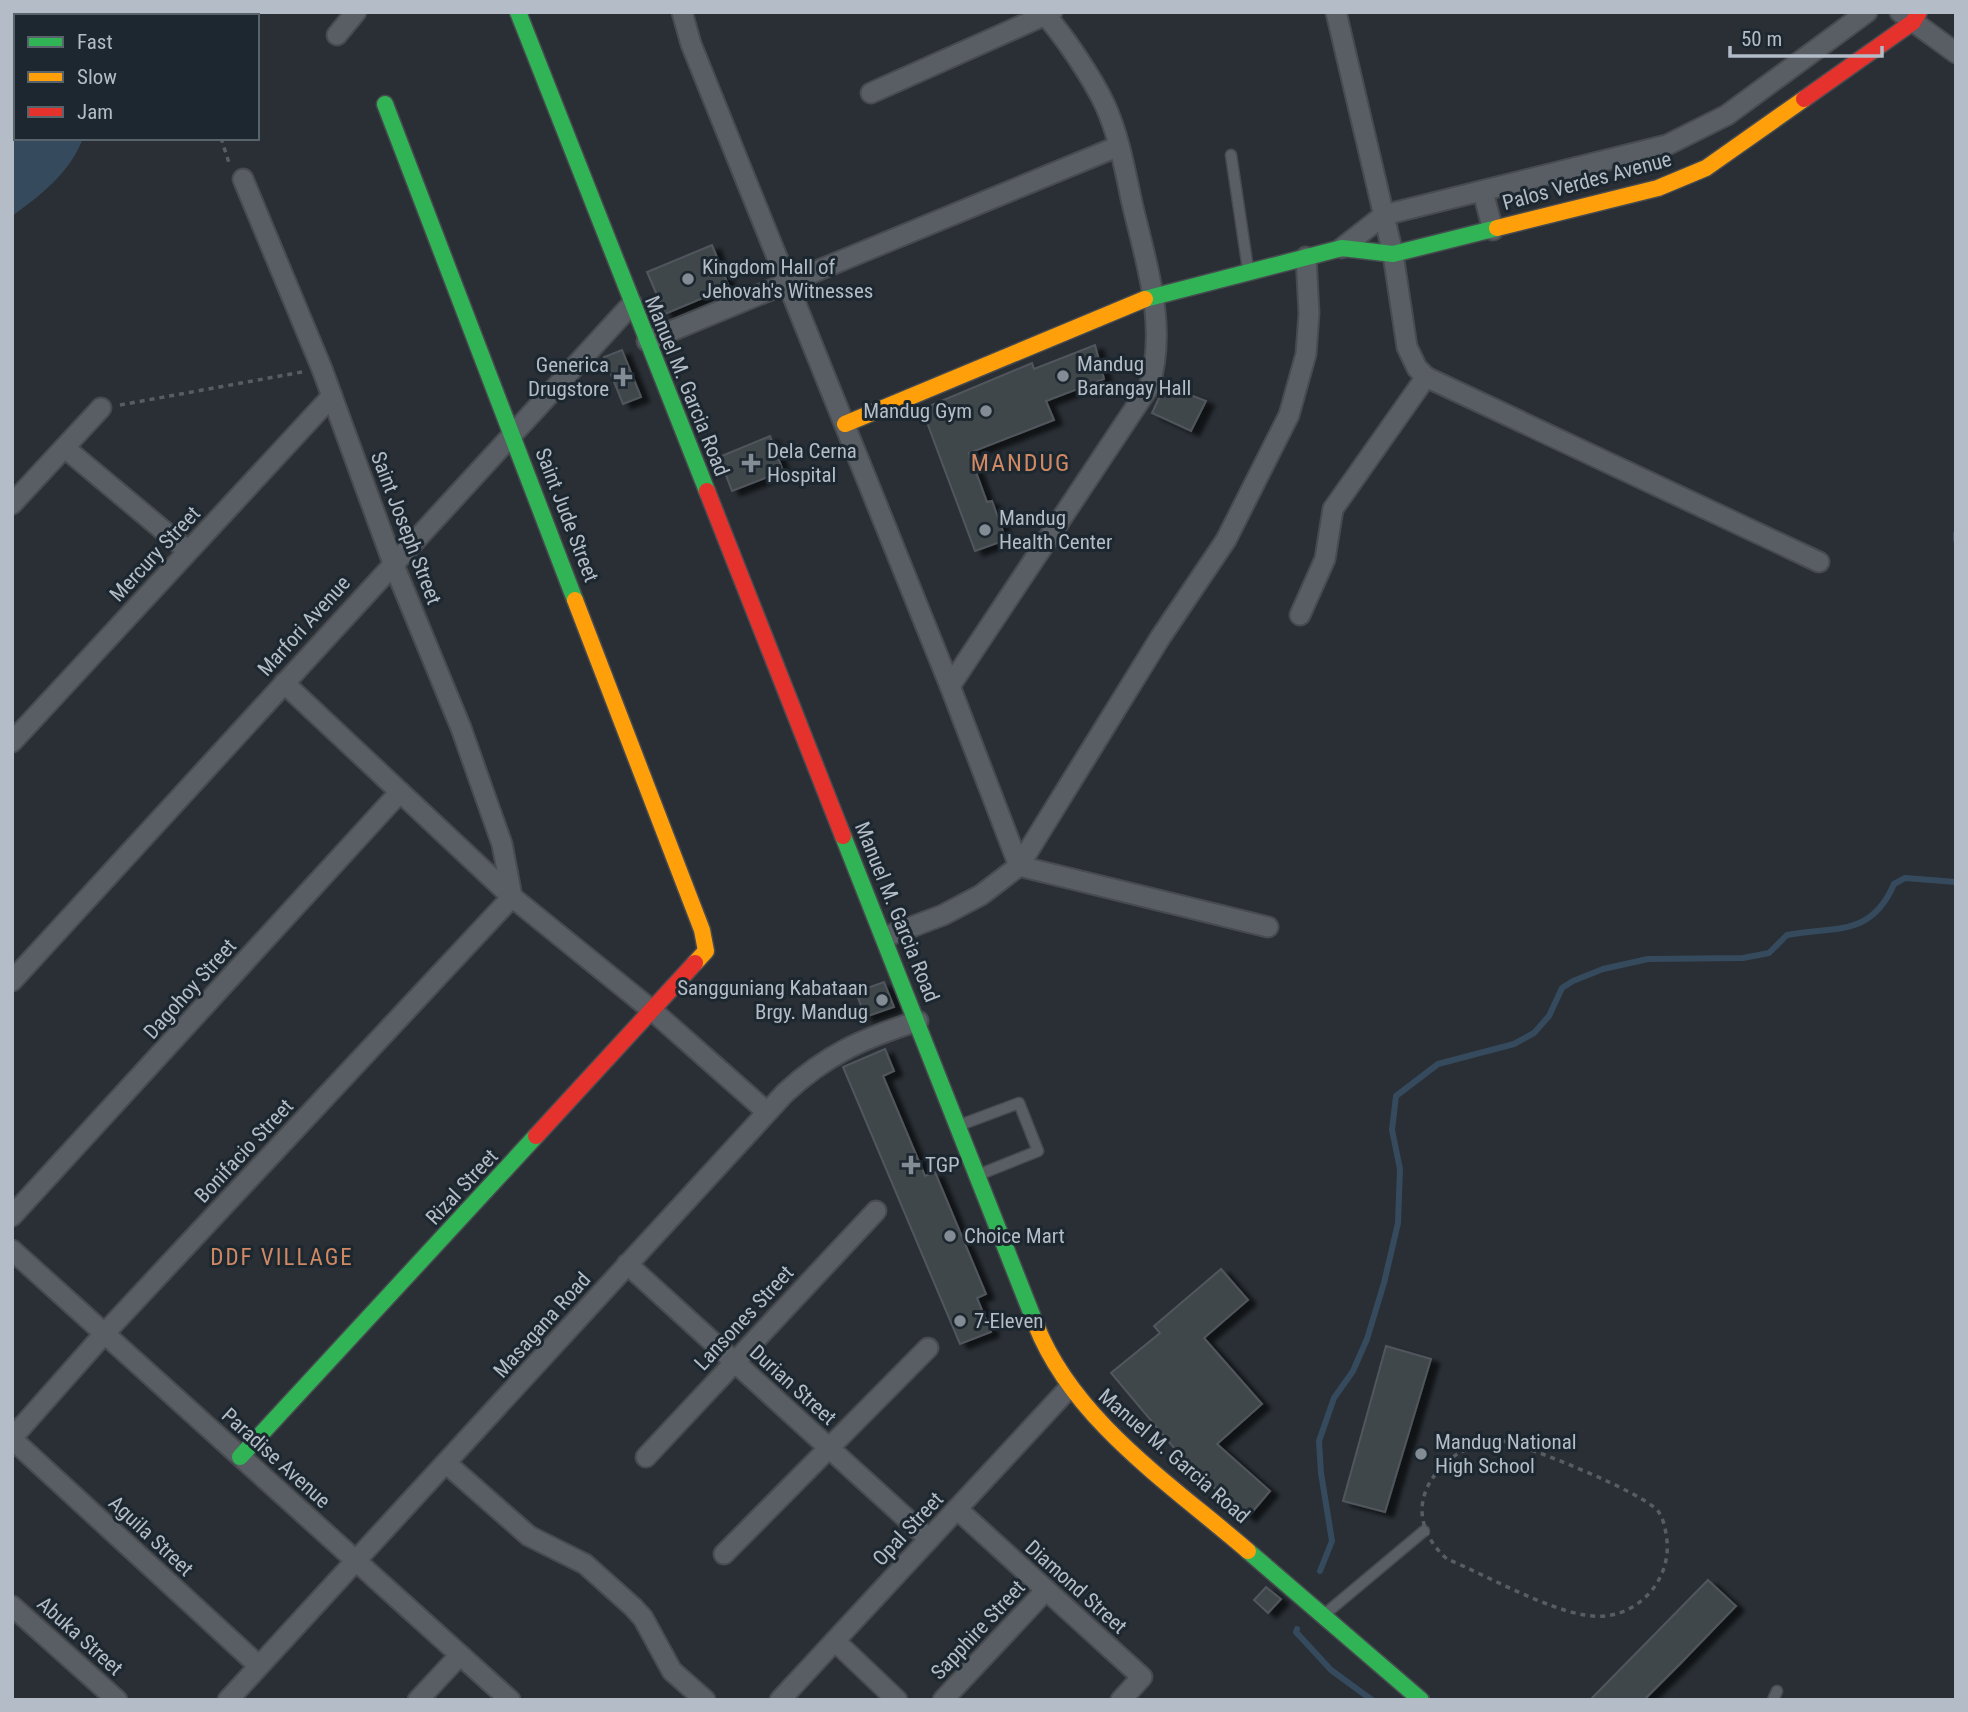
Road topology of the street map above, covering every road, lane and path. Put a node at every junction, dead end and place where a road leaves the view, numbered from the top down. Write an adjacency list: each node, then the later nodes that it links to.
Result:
1 (356, 12): 8 (street)
2 (518, 12): 25 (street, Manuel M. Garcia Road)
3 (682, 12): 23 (street)
4 (1336, 12): 17 (street)
5 (1867, 12): 16 (street, Palos Verdes Avenue)
6 (1047, 14): 10 (street); 13 (street)
7 (1911, 16): 9 (street); 18 (street, Palos Verdes Avenue)
8 (337, 36)
9 (1956, 53)
10 (871, 93)
11 (386, 104): 32 (street, Saint Jude Street)
12 (222, 140): 15 (path)
13 (1119, 146): 23 (street); 24 (street)
14 (1231, 155): 22 (lane)
15 (243, 179): 27 (street, Saint Joseph Street)
16 (1483, 192): 17 (street, Palos Verdes Avenue); 18 (street)
17 (1384, 215): 19 (street, Palos Verdes Avenue); 20 (street)
18 (1493, 230): 20 (street, Palos Verdes Avenue)
19 (1342, 248): 20 (street, Palos Verdes Avenue); 21 (street, Palos Verdes Avenue)
20 (1393, 254): 28 (street)
21 (1306, 257): 22 (street, Palos Verdes Avenue); 43 (street)
22 (1248, 270): 24 (street, Palos Verdes Avenue)
23 (788, 282): 26 (street); 31 (street)
24 (1154, 295): 31 (street, Palos Verdes Avenue); 40 (street)
25 (632, 304): 26 (street, Manuel M. Garcia Road); 32 (street, Marfori Avenue)
26 (647, 341): 46 (street, Manuel M. Garcia Road)
27 (322, 369): 29 (street, Saint Joseph Street); 30 (path)
28 (1426, 377): 37 (street); 38 (street)
29 (332, 396): 35 (street, Mercury Street); 36 (street, Saint Joseph Street)
30 (101, 408): 33 (street)
31 (845, 424): 40 (street)
32 (513, 434): 36 (street, Marfori Avenue); 47 (street, Saint Jude Street)
33 (65, 448): 34 (street); 35 (street)
34 (12, 505)
35 (188, 551): 41 (street, Mercury Street)
36 (393, 562): 39 (street, Marfori Avenue); 44 (street, Saint Joseph Street)
37 (1819, 562)
38 (1300, 615)
39 (284, 683): 42 (street); 48 (street, Marfori Avenue)
40 (950, 686): 43 (street)
41 (12, 742)
42 (400, 792): 44 (street); 55 (street, Dagohoy Street)
43 (1019, 866): 45 (street); 46 (street)
44 (512, 897): 49 (street); 58 (street, Bonifacio Street)
45 (1268, 927)
46 (885, 937): 50 (street, Manuel M. Garcia Road)
47 (706, 943): 49 (street, Rizal Street)
48 (12, 981)
49 (654, 1012): 51 (street); 64 (street, Rizal Street)
50 (918, 1021): 51 (street, Masagana Road); 52 (street, Manuel M. Garcia Road)
51 (767, 1112): 57 (street, Masagana Road)
52 (959, 1125): 53 (street, Manuel M. Garcia Road); 53 (lane)
53 (978, 1175): 61 (street, Manuel M. Garcia Road)
54 (876, 1210): 60 (street, Lansones Street)
55 (12, 1216)
56 (12, 1251): 58 (street, Paradise Avenue)
57 (627, 1264): 60 (street, Durian Street); 66 (street, Masagana Road)
58 (104, 1334): 62 (street, Bonifacio Street); 64 (street, Paradise Avenue)
59 (928, 1348): 63 (street)
60 (735, 1362): 63 (street, Durian Street); 65 (street, Lansones Street)
61 (1069, 1388): 67 (street, Opal Street); 74 (street, Manuel M. Garcia Road)
62 (12, 1439): 77 (street, Aguila Street)
63 (829, 1448): 69 (street, Durian Street); 70 (street)
64 (240, 1457): 71 (street, Paradise Avenue)
65 (646, 1457)
66 (447, 1464): 71 (street, Masagana Road); 82 (street)
67 (957, 1509): 69 (street, Opal Street); 72 (street, Diamond Street)
68 (1424, 1531): 68 (path); 74 (lane)
69 (929, 1539): 75 (street, Opal Street)
70 (724, 1554)
71 (357, 1562): 76 (street, Paradise Avenue); 77 (street, Masagana Road)
72 (1046, 1591): 85 (street, Sapphire Street); 86 (street, Diamond Street)
73 (12, 1606): 78 (street, Abuka Street)
74 (1325, 1614): 87 (street, Manuel M. Garcia Road)
75 (835, 1641): 83 (street, Opal Street); 84 (street)
76 (460, 1655): 80 (street); 81 (street, Paradise Avenue)
77 (259, 1667): 79 (street, Masagana Road)
78 (117, 1700)
79 (228, 1700)
80 (418, 1700)
81 (510, 1700)
82 (705, 1700)
83 (780, 1700)
84 (897, 1700)
85 (943, 1700)
86 (1121, 1700)
87 (1421, 1700)

